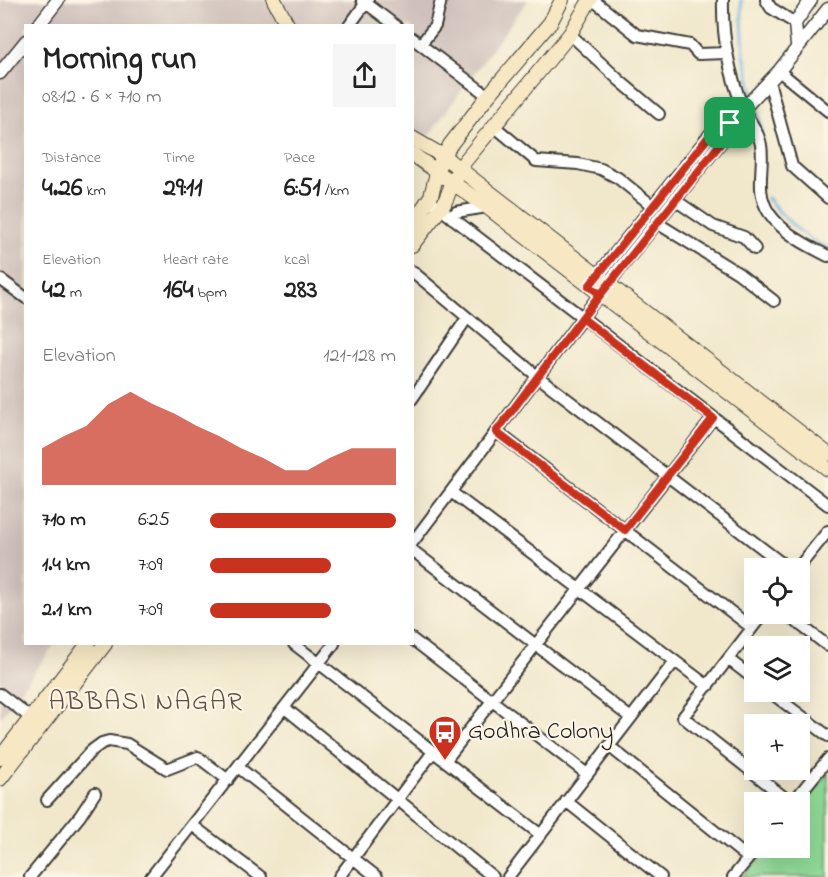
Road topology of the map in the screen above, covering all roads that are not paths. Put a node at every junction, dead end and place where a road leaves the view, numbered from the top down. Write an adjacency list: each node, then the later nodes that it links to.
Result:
1 (58, 0): 12 (street)
2 (274, 0): 13 (main road)
3 (441, 0): 17 (street)
4 (562, 0): 24 (main road)
5 (592, 0): 16 (main road); 20 (street)
6 (723, 0): 20 (street)
7 (766, 0): 11 (street)
8 (811, 0): 11 (street)
9 (365, 1): 14 (street); 15 (street)
10 (826, 16): 19 (street)
11 (795, 23): 19 (street)
12 (40, 24)
13 (287, 24)
14 (350, 24)
15 (394, 24)
16 (570, 34): 27 (street); 29 (main road)
17 (417, 41): 24 (street)
18 (24, 43): 22 (street)
19 (797, 45): 21 (street)
20 (727, 53): 25 (street)
21 (778, 71): 23 (street); 26 (street)
22 (0, 73)
23 (769, 81): 25 (street); 35 (street)
24 (488, 96): 32 (main road)
25 (747, 105): 28 (street); 45 (street)
26 (828, 111)
27 (659, 114)
28 (730, 123): 37 (street); 39 (street)
29 (494, 126): 34 (main road); 39 (street)
30 (414, 139): 32 (main road)
31 (414, 155): 33 (main road)
32 (443, 156): 33 (main road); 34 (main road)
33 (437, 171): 34 (main road); 36 (main road)
34 (456, 176): 38 (main road); 40 (main road); 48 (main road)
35 (828, 198)
36 (429, 200): 40 (street); 41 (main road)
37 (675, 200): 42 (street); 44 (street)
38 (487, 207): 40 (street); 48 (main road)
39 (654, 207): 48 (street)
40 (446, 213): 43 (main road); 52 (street)
41 (414, 222)
42 (657, 223): 48 (street); 50 (street)
43 (414, 243)
44 (755, 249)
45 (828, 256)
46 (414, 273): 51 (street)
47 (0, 279): 49 (street)
48 (599, 285): 52 (street); 57 (main road); 58 (main road)
49 (24, 297)
50 (774, 301)
51 (467, 318): 53 (street); 54 (street)
52 (582, 318): 53 (street); 55 (street)
53 (537, 376): 56 (street); 59 (street)
54 (414, 396)
55 (713, 418): 59 (street); 61 (street)
56 (496, 432): 60 (street); 62 (street)
57 (828, 454)
58 (828, 470)
59 (667, 476): 62 (street); 68 (street)
60 (451, 492): 64 (street); 70 (street)
61 (828, 505)
62 (625, 530): 70 (street); 73 (street)
63 (828, 531): 65 (street)
64 (414, 540)
65 (818, 543): 67 (street); 69 (street)
66 (414, 552): 79 (street)
67 (828, 552)
68 (775, 558)
69 (806, 558)
70 (579, 589): 79 (street); 82 (street)
71 (755, 624): 73 (street)
72 (799, 624): 80 (street)
73 (752, 628): 81 (street)
74 (414, 641): 87 (street)
75 (87, 645): 91 (main road)
76 (104, 645): 91 (main road)
77 (295, 645): 83 (street)
78 (333, 645): 83 (street)
79 (536, 645): 87 (street); 90 (street)
80 (828, 646)
81 (728, 659): 84 (street); 85 (street)
82 (675, 661): 85 (street); 90 (street)
83 (319, 663): 89 (street); 94 (street)
84 (744, 671)
85 (708, 686): 102 (street)
86 (0, 694): 91 (street)
87 (492, 701): 97 (street); 99 (street)
88 (783, 702): 92 (street)
89 (285, 708): 98 (street); 105 (street)
90 (630, 718): 93 (street)
91 (36, 722): 95 (main road); 100 (main road)
92 (828, 736)
93 (609, 746): 99 (street); 110 (street)
94 (433, 752): 97 (street); 105 (street)
95 (0, 758)
96 (828, 759): 103 (street)
97 (445, 761): 109 (street)
98 (238, 767): 101 (street); 111 (street)
99 (587, 774): 107 (street)
100 (0, 779)
101 (228, 780): 106 (street); 108 (street)
102 (778, 792)
103 (800, 792)
104 (95, 793): 113 (street)
105 (398, 799): 111 (street); 118 (street)
106 (47, 800)
107 (566, 801): 109 (street); 120 (street)
108 (192, 825): 114 (street); 115 (street)
109 (540, 835): 119 (street)
110 (744, 855)
111 (353, 858): 116 (street); 117 (street)
112 (748, 858): 121 (street)
113 (30, 877)
114 (151, 877)
115 (261, 877)
116 (339, 877)
117 (377, 877)
118 (493, 877)
119 (509, 877)
120 (661, 877)
121 (733, 877)

